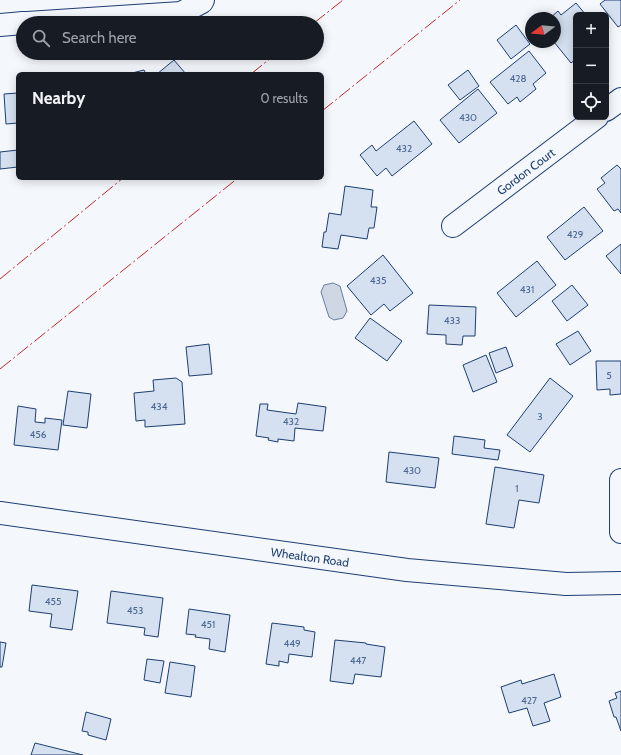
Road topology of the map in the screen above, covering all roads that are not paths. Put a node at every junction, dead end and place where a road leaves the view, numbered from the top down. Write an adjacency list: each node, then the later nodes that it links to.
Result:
1 (203, 0): 2 (street)
2 (135, 16)
3 (16, 24): 4 (street)
4 (0, 25)
5 (621, 99): 6 (street)
6 (609, 108)
7 (593, 120): 8 (street, Gordon Court)
8 (454, 226)
9 (621, 480): 11 (street)
10 (0, 513): 12 (street, Whealton Road)
11 (621, 532)
12 (621, 583)

